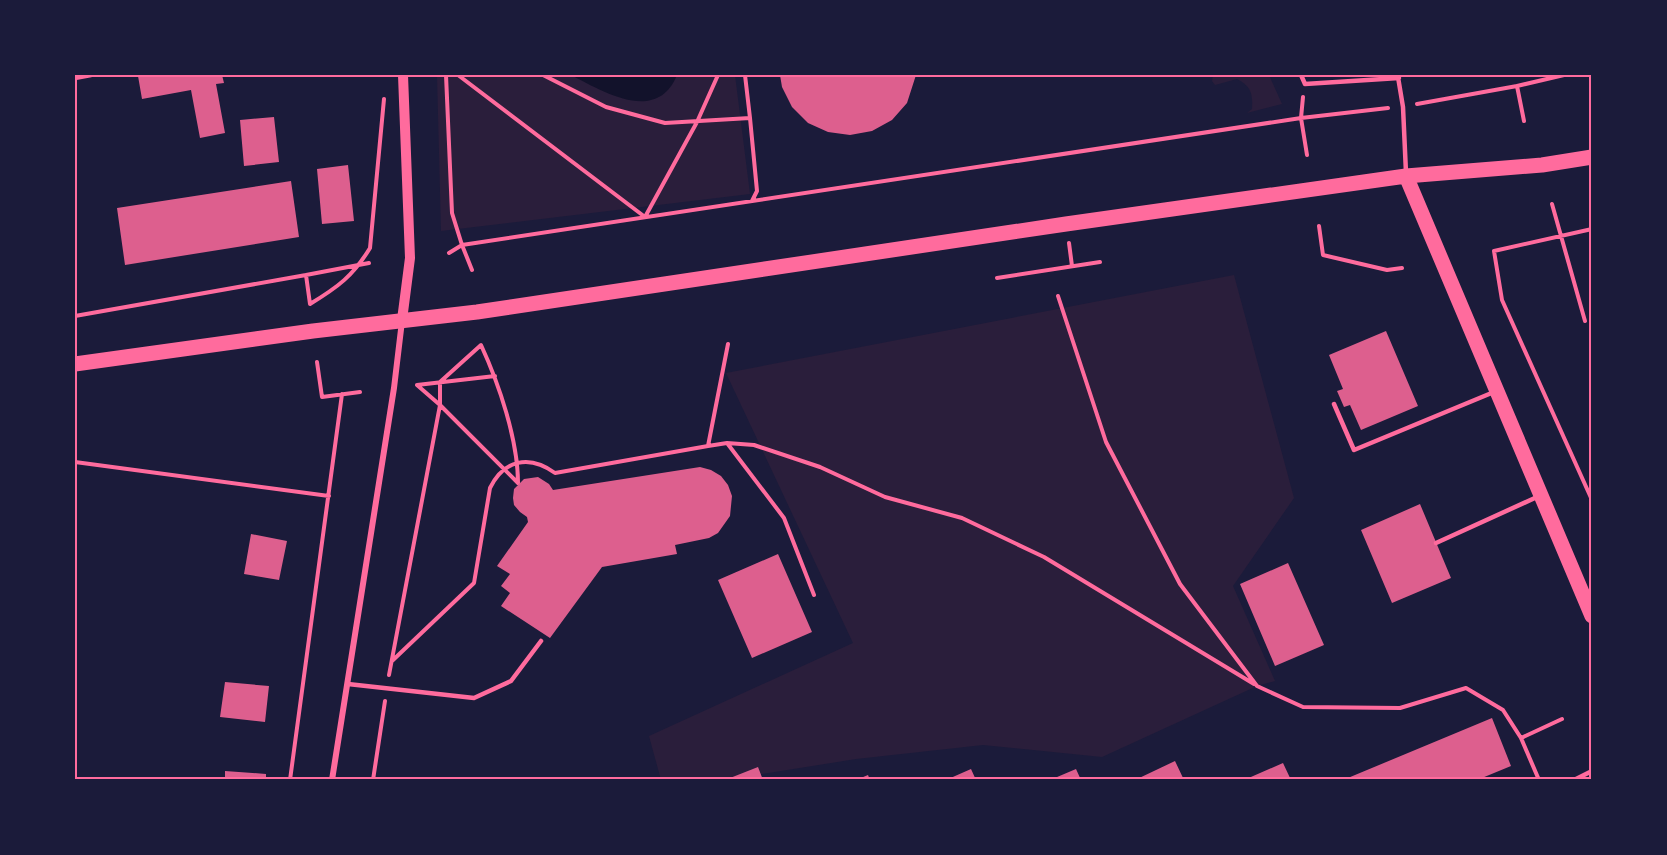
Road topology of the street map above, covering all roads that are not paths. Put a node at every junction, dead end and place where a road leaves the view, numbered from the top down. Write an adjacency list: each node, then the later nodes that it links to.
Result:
1 (91, 75): 5 (lane)
2 (403, 75): 8 (street)
3 (1301, 75): 4 (lane)
4 (1397, 76): 7 (lane)
5 (75, 78)
6 (1592, 157): 7 (main road)
7 (1407, 176): 8 (main road); 10 (main road)
8 (402, 320): 9 (main road); 16 (street)
9 (75, 364)
10 (1497, 391): 11 (lane); 12 (main road)
11 (1334, 404)
12 (1540, 495): 13 (lane); 14 (main road)
13 (1436, 543)
14 (1592, 616)
15 (541, 641): 16 (lane)
16 (348, 684): 18 (street)
17 (1592, 771): 19 (lane)
18 (332, 780)
19 (1573, 780)

